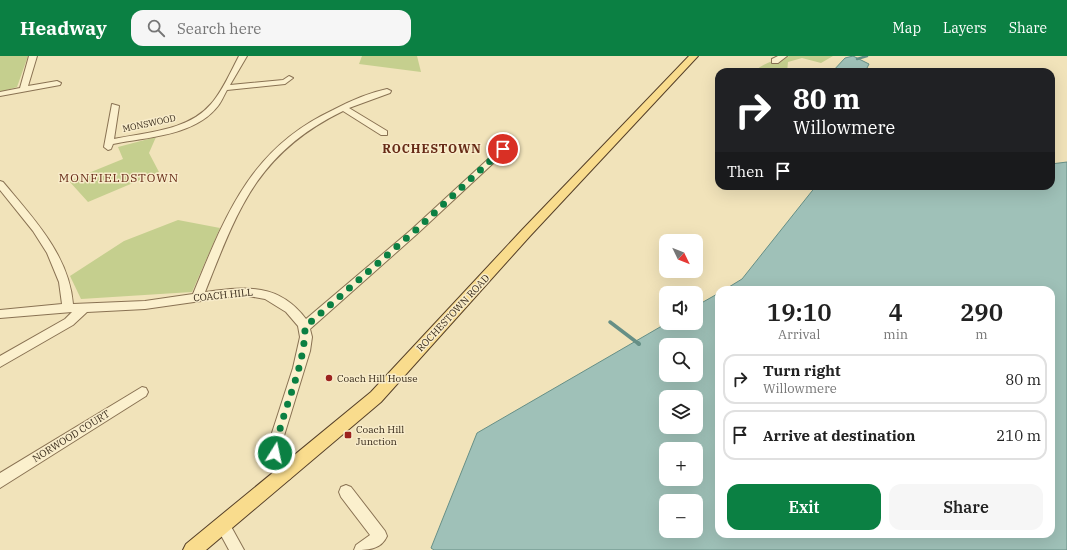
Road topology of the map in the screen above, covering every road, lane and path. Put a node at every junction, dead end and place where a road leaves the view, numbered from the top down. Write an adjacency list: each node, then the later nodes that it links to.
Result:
1 (33, 56): 9 (street)
2 (243, 56): 8 (street, MONSWOOD)
3 (694, 56): 24 (main road, ROCHESTOWN ROAD)
4 (782, 56): 5 (street)
5 (775, 61)
6 (289, 78): 8 (street)
7 (57, 84): 9 (street)
8 (225, 88): 12 (street, MONSWOOD)
9 (23, 89): 11 (street)
10 (387, 92): 13 (street)
11 (0, 94)
12 (115, 106)
13 (344, 108): 14 (street); 17 (street)
14 (384, 133)
15 (512, 142): 21 (street)
16 (0, 184): 18 (street)
17 (197, 298): 19 (street, COACH HILL); 21 (street, COACH HILL)
18 (68, 308): 19 (street, COACH HILL); 20 (street, COACH HILL)
19 (84, 308): 22 (street)
20 (0, 314)
21 (305, 327): 24 (street)
22 (0, 362)
23 (142, 392): 25 (street, NORWOOD COURT)
24 (285, 474): 27 (main road, ROCHESTOWN ROAD)
25 (0, 481)
26 (346, 492): 30 (street)
27 (223, 526): 28 (main road, ROCHESTOWN ROAD); 29 (street)
28 (192, 550)
29 (237, 550)
30 (361, 550)

